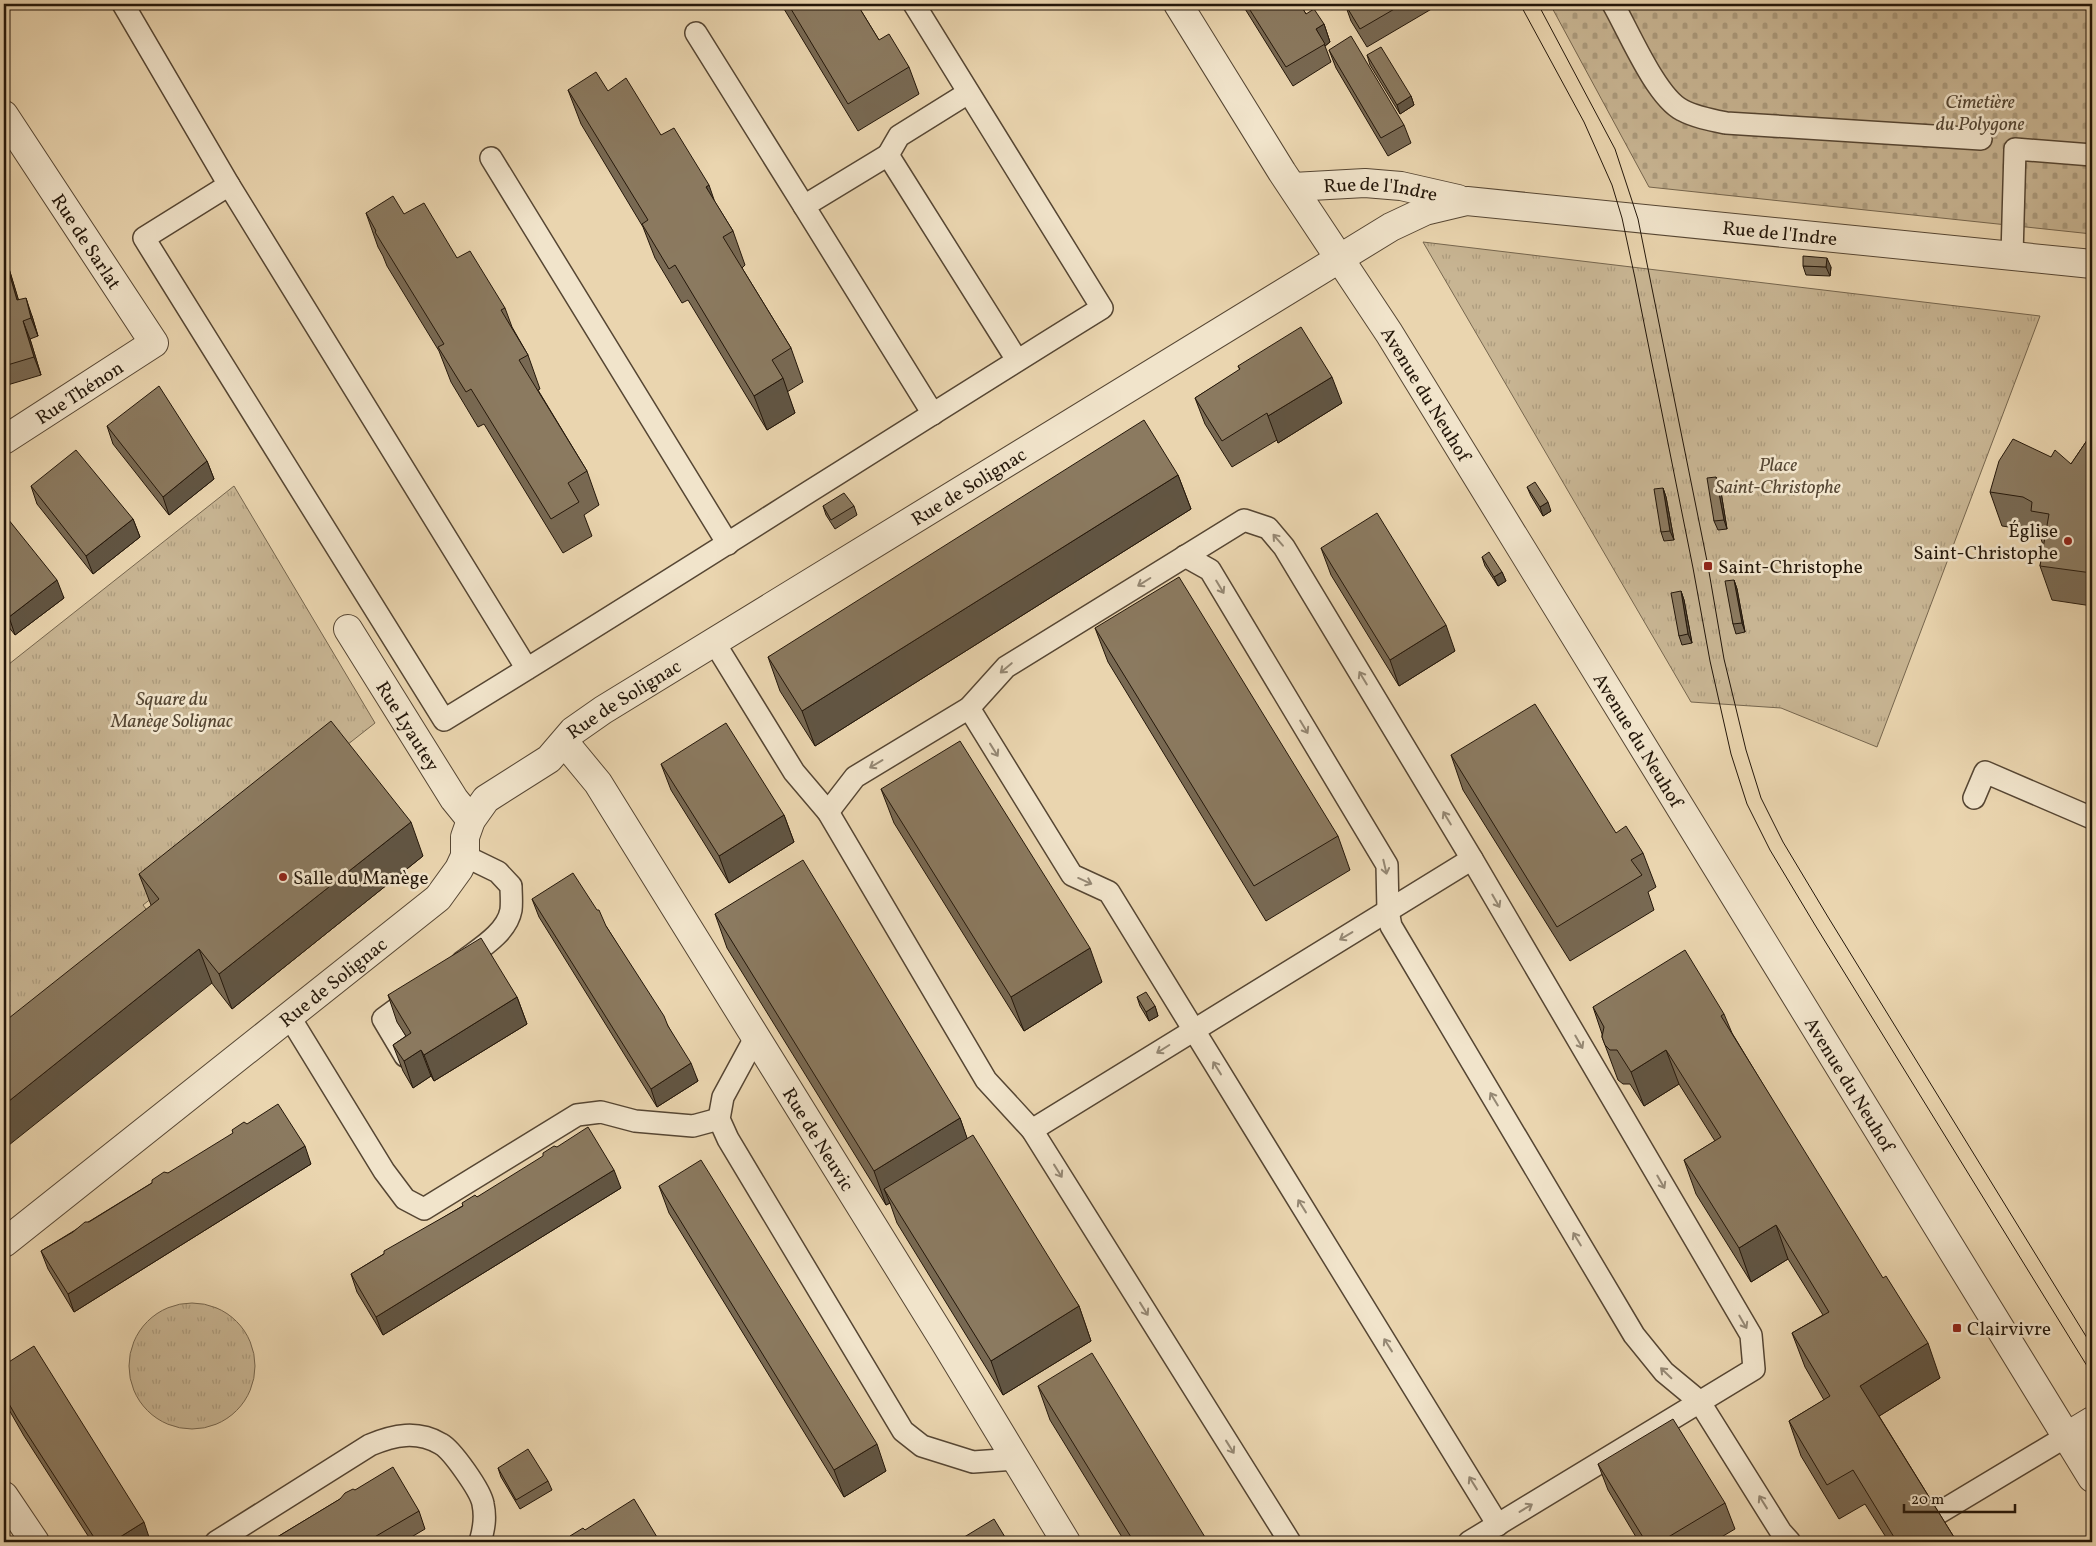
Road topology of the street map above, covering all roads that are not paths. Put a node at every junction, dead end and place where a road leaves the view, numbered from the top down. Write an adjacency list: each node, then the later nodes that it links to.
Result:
1 (124, 4): 13 (lane)
2 (914, 4): 6 (lane)
3 (1178, 4): 14 (street, Avenue du Neuhof)
4 (1613, 4): 8 (lane)
5 (696, 33): 16 (lane)
6 (968, 93): 10 (lane); 21 (lane)
7 (4, 115): 9 (street, Rue de Sarlat)
8 (1981, 139)
9 (11, 143): 20 (street, Rue de Sarlat)
10 (888, 155): 16 (lane); 21 (lane)
11 (2092, 155): 17 (lane)
12 (491, 158): 24 (lane)
13 (229, 185): 28 (lane); 28 (lane)
14 (1293, 187): 15 (street, Rue de l'Indre); 18 (street, Avenue du Neuhof)
15 (1467, 202): 17 (street, Rue de l'Indre); 18 (street, Rue de l'Indre)
16 (804, 206): 22 (lane)
17 (2012, 255): 19 (street, Rue de l'Indre)
18 (1340, 259): 27 (street, Rue de Solignac); 47 (street, Avenue du Neuhof)
19 (2092, 264)
20 (154, 344): 23 (street, Rue Thénon)
21 (1017, 360): 22 (lane)
22 (933, 414): 24 (lane)
23 (4, 440)
24 (728, 544): 28 (lane)
25 (1185, 556): 29 (lane, one-way to 29); 36 (lane, one-way to 25); 37 (lane, one-way to 37)
26 (348, 629): 34 (street, Rue Lyautey)
27 (714, 642): 30 (street, Rue de Solignac); 32 (lane)
28 (528, 669)
29 (968, 708): 32 (lane, one-way to 32); 39 (lane, one-way to 39)
30 (565, 743): 34 (street, Rue de Solignac); 40 (street, Rue de Neuvic)
31 (1974, 798): 33 (lane)
32 (828, 812): 43 (lane)
33 (2092, 818)
34 (471, 820): 35 (street, Rue de Solignac)
35 (465, 856): 38 (street, Rue de Solignac); 41 (lane)
36 (1472, 859): 37 (lane); 45 (lane, one-way to 45)
37 (1388, 911): 39 (lane, one-way to 39); 45 (lane, one-way to 37)
38 (289, 1016): 42 (lane); 44 (street, Rue de Solignac)
39 (1194, 1030): 43 (lane, one-way to 43); 52 (lane, one-way to 39)
40 (755, 1038): 42 (lane); 48 (street, Rue de Neuvic)
41 (406, 1056)
42 (719, 1119): 48 (lane)
43 (1032, 1130): 57 (lane, one-way to 57)
44 (4, 1243)
45 (1699, 1402): 52 (lane, one-way to 45); 59 (lane, one-way to 45)
46 (2092, 1421): 47 (street)
47 (2067, 1436): 49 (street, Avenue du Neuhof); 51 (lane)
48 (1016, 1459): 56 (street, Rue de Neuvic)
49 (2092, 1478)
50 (4, 1496): 53 (street)
51 (1932, 1517)
52 (1498, 1524): 58 (lane)
53 (35, 1542)
54 (216, 1542): 55 (lane)
55 (480, 1542)
56 (1066, 1542)
57 (1290, 1542)
58 (1469, 1542)
59 (1790, 1542)

